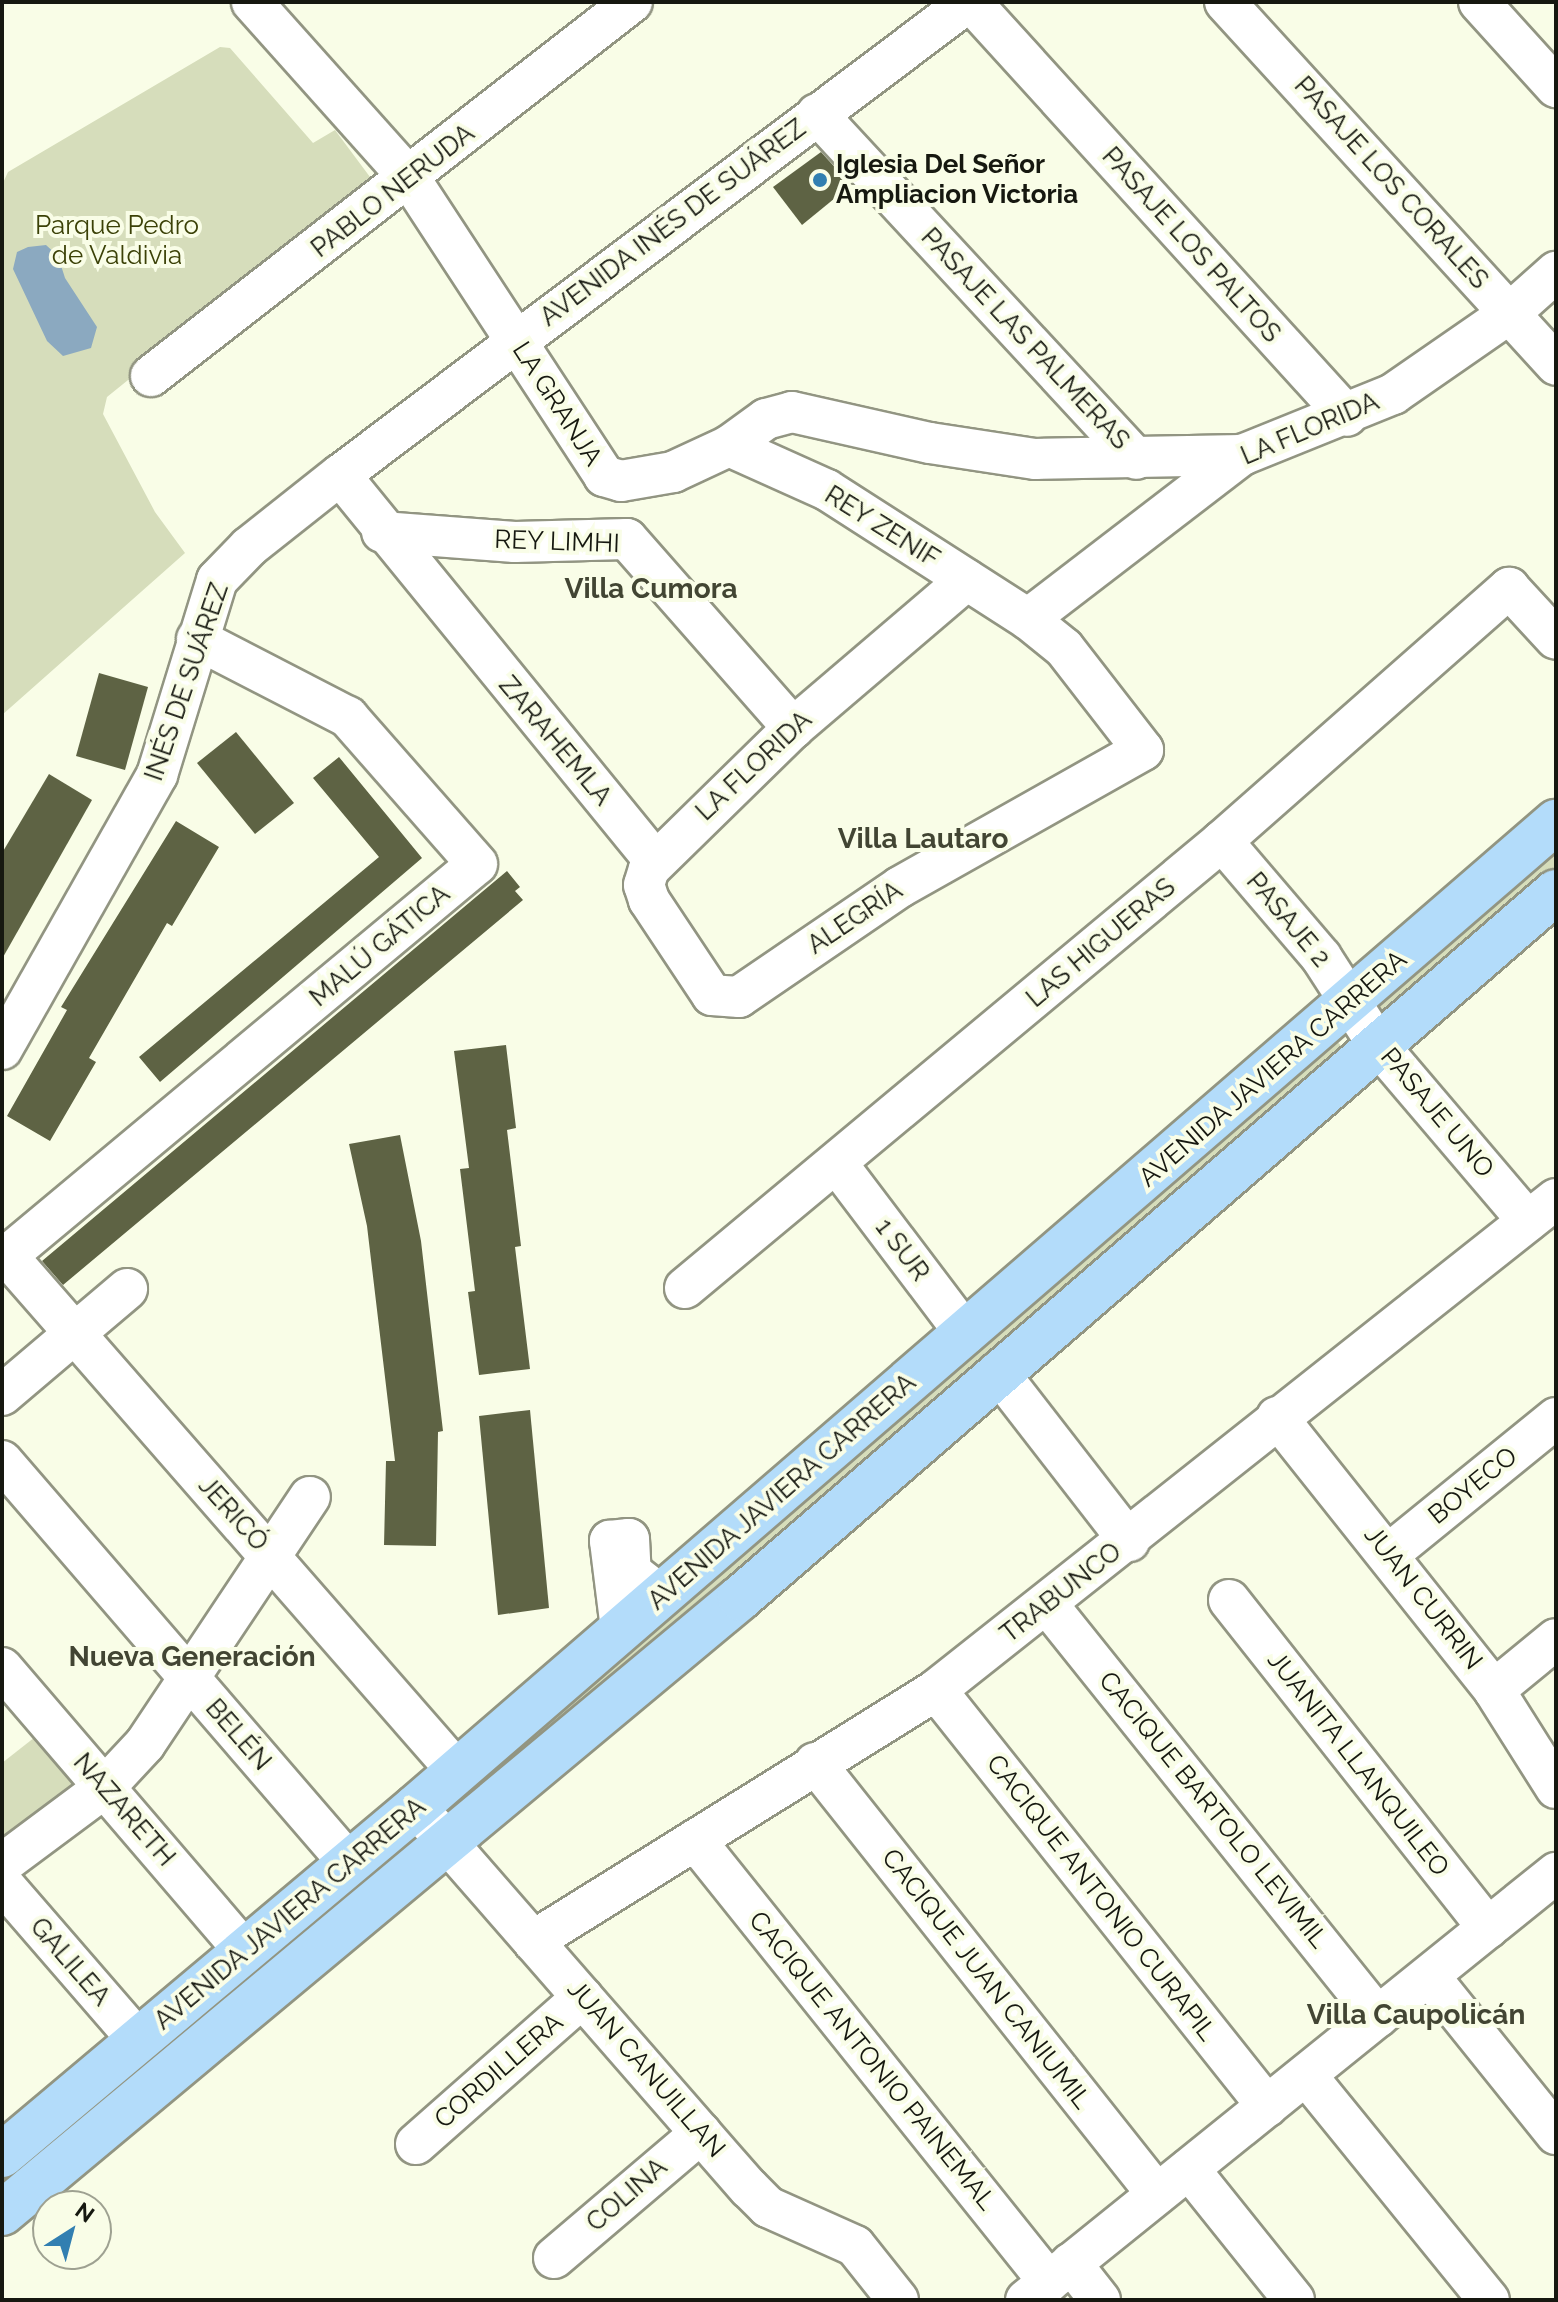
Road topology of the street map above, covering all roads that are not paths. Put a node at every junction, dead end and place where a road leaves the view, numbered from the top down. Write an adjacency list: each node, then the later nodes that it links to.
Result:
1 (632, 2): 8 (street, PABLO NERUDA)
2 (969, 2): 7 (street, AVENIDA INÉS DE SUÁREZ); 14 (street, PASAJE LOS PALTOS)
3 (1225, 2): 10 (street, PASAJE LOS CORALES)
4 (1479, 2): 6 (street)
5 (267, 7): 8 (street, LA GRANJA)
6 (1556, 87)
7 (817, 114): 11 (street, AVENIDA INÉS DE SUÁREZ); 17 (street, PASAJE LAS PALMERAS)
8 (410, 179): 11 (street, LA GRANJA); 13 (street, PABLO NERUDA)
9 (1556, 272): 10 (street, LA FLORIDA)
10 (1510, 313): 12 (street, PASAJE LOS CORALES); 14 (street, LA FLORIDA)
11 (517, 341): 15 (street, LA GRANJA); 18 (street, AVENIDA INÉS DE SUÁREZ)
12 (1556, 364)
13 (151, 376)
14 (1347, 416): 16 (street, LA FLORIDA)
15 (729, 446): 17 (street, LA GRANJA); 20 (street, REY ZENIF)
16 (1242, 455): 17 (street, LA GRANJA); 21 (street, LA FLORIDA)
17 (1136, 459)
18 (340, 475): 19 (street, ZARAHEMLA); 22 (street, INÉS DE SUÁREZ)
19 (382, 532): 24 (street, REY LIMHI); 27 (street, ZARAHEMLA)
20 (966, 580): 21 (street, REY ZENIF); 24 (street, LA FLORIDA)
21 (1028, 619): 27 (street, ALEGRÍA)
22 (197, 639): 31 (street, INÉS DE SUÁREZ); 34 (street, MALÚ GÁTICA)
23 (1556, 639): 26 (street, LAS HIGUERAS)
24 (793, 728): 27 (street, LA FLORIDA)
25 (1556, 822): 29 (main road, AVENIDA JAVIERA CARRERA)
26 (1222, 841): 29 (street, PASAJE 2); 32 (street, LAS HIGUERAS)
27 (655, 861)
28 (1556, 892): 30 (main road, AVENIDA JAVIERA CARRERA)
29 (1353, 1001): 30 (street, PASAJE UNO); 38 (main road, AVENIDA JAVIERA CARRERA)
30 (1378, 1045): 33 (street, PASAJE UNO); 39 (main road, AVENIDA JAVIERA CARRERA)
31 (2, 1049)
32 (838, 1165): 35 (street, LAS HIGUERAS); 38 (street, 1 SUR)
33 (1542, 1210): 41 (street, TRABUNCO)
34 (5, 1259): 37 (street, JERICÓ)
35 (685, 1288)
36 (127, 1289): 37 (street)
37 (74, 1334): 40 (street); 47 (street, JERICÓ)
38 (966, 1334): 48 (main road, AVENIDA JAVIERA CARRERA)
39 (998, 1372): 45 (street); 63 (main road, AVENIDA JAVIERA CARRERA)
40 (3, 1392)
41 (1277, 1417): 45 (street, TRABUNCO); 46 (street, JUAN CURRIN)
42 (1556, 1418): 46 (street, BOYECO)
43 (2, 1461): 54 (street, BELÉN)
44 (310, 1497): 47 (street)
45 (1129, 1541): 50 (street, TRABUNCO)
46 (1390, 1553): 56 (street, JUAN CURRIN)
47 (271, 1557): 54 (street); 58 (street, JERICÓ)
48 (662, 1596): 51 (main road, AVENIDA JAVIERA CARRERA); 51 (street)
49 (1229, 1600): 68 (street, JUANITA LLANQUILEO)
50 (1047, 1604): 55 (street, TRABUNCO); 73 (street, CACIQUE BARTOLO LEVIMIL)
51 (621, 1629): 58 (main road, AVENIDA JAVIERA CARRERA)
52 (1556, 1639): 56 (street)
53 (2, 1668): 59 (street, NAZARETH)
54 (189, 1678): 59 (street); 64 (street, BELÉN)
55 (936, 1690): 57 (street, TRABUNCO); 76 (street, CACIQUE ANTONIO CURAPIL)
56 (1494, 1690): 60 (street, JUAN CURRIN)
57 (815, 1763): 62 (street, TRABUNCO); 82 (street, CACIQUE JUAN CANIUMIL)
58 (457, 1771): 61 (main road, AVENIDA JAVIERA CARRERA)
59 (104, 1788): 65 (street); 70 (street, NAZARETH)
60 (1556, 1788)
61 (416, 1807): 63 (street, JUAN CANUILLAN); 64 (main road, AVENIDA JAVIERA CARRERA)
62 (695, 1840): 69 (street, TRABUNCO); 85 (street, CACIQUE ANTONIO PAINEMAL)
63 (447, 1842): 69 (street, JUAN CANUILLAN); 83 (main road, AVENIDA JAVIERA CARRERA)
64 (349, 1863): 70 (main road, AVENIDA JAVIERA CARRERA)
65 (2, 1864)
66 (1555, 1877): 68 (street)
67 (2, 1883): 74 (street, GALILEA)
68 (1488, 1928): 71 (street)
69 (533, 1941): 72 (street, JUAN CANUILLAN)
70 (245, 1952): 74 (main road, AVENIDA JAVIERA CARRERA)
71 (1429, 1976): 73 (street); 78 (street)
72 (583, 1997): 77 (street, JUAN CANUILLAN); 79 (street, CORDILLERA)
73 (1378, 2017): 75 (street)
74 (139, 2041): 80 (main road, AVENIDA JAVIERA CARRERA)
75 (1306, 2075): 76 (street); 89 (street)
76 (1267, 2106): 81 (street)
77 (701, 2133): 84 (street, COLINA); 86 (street, JUAN CANUILLAN)
78 (1556, 2134)
79 (416, 2144)
80 (2, 2155)
81 (1189, 2169): 82 (street); 88 (street)
82 (1157, 2194): 85 (street)
83 (2, 2213)
84 (554, 2258)
85 (1049, 2282): 87 (street, CACIQUE ANTONIO PAINEMAL)
86 (898, 2300)
87 (1100, 2300)
88 (1294, 2300)
89 (1489, 2300)

